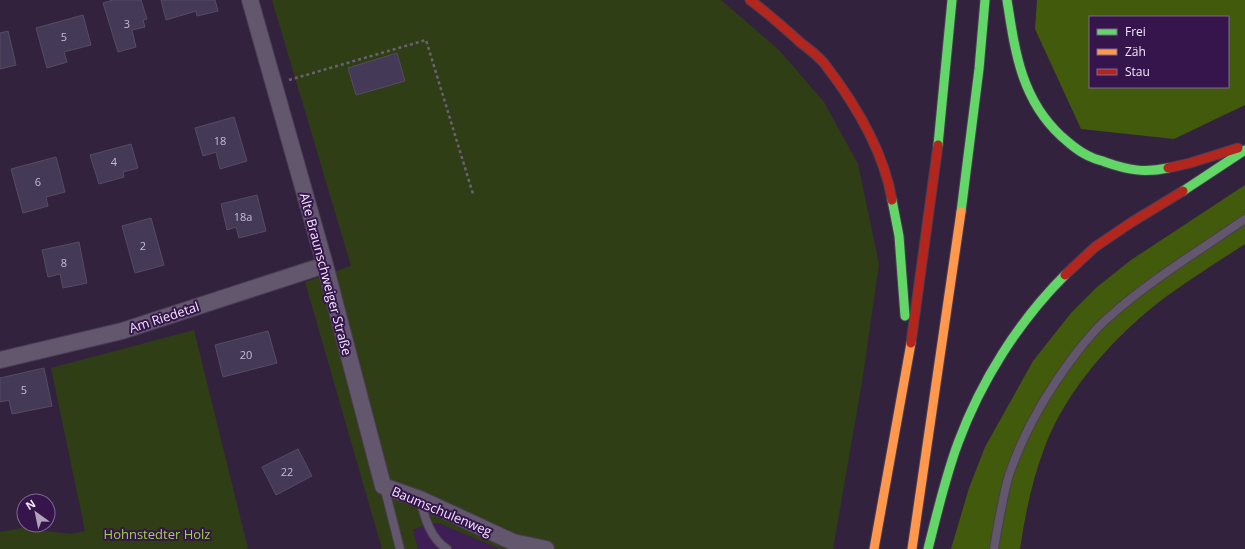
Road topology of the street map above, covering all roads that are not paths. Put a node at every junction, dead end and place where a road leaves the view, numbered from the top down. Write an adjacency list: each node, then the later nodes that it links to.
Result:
1 (250, 0): 11 (street, Alte Braunschweiger Straße)
2 (750, 0): 13 (highway)
3 (947, 0): 7 (highway)
4 (952, 0): 7 (highway)
5 (985, 0): 20 (highway)
6 (1007, 0): 8 (highway)
7 (949, 31): 13 (highway)
8 (1245, 146)
9 (1245, 150): 21 (highway)
10 (1245, 219): 22 (lane)
11 (324, 265): 12 (street, Am Riedetal); 14 (street, Alte Braunschweiger Straße)
12 (0, 360)
13 (908, 361): 19 (highway)
14 (383, 486): 15 (street, Baumschulenweg); 16 (lane, Alte Braunschweiger Straße)
15 (420, 499): 17 (lane); 18 (street, Baumschulenweg)
16 (400, 549)
17 (447, 549)
18 (546, 549)
19 (874, 549)
20 (912, 549)
21 (928, 549)
22 (994, 549)

